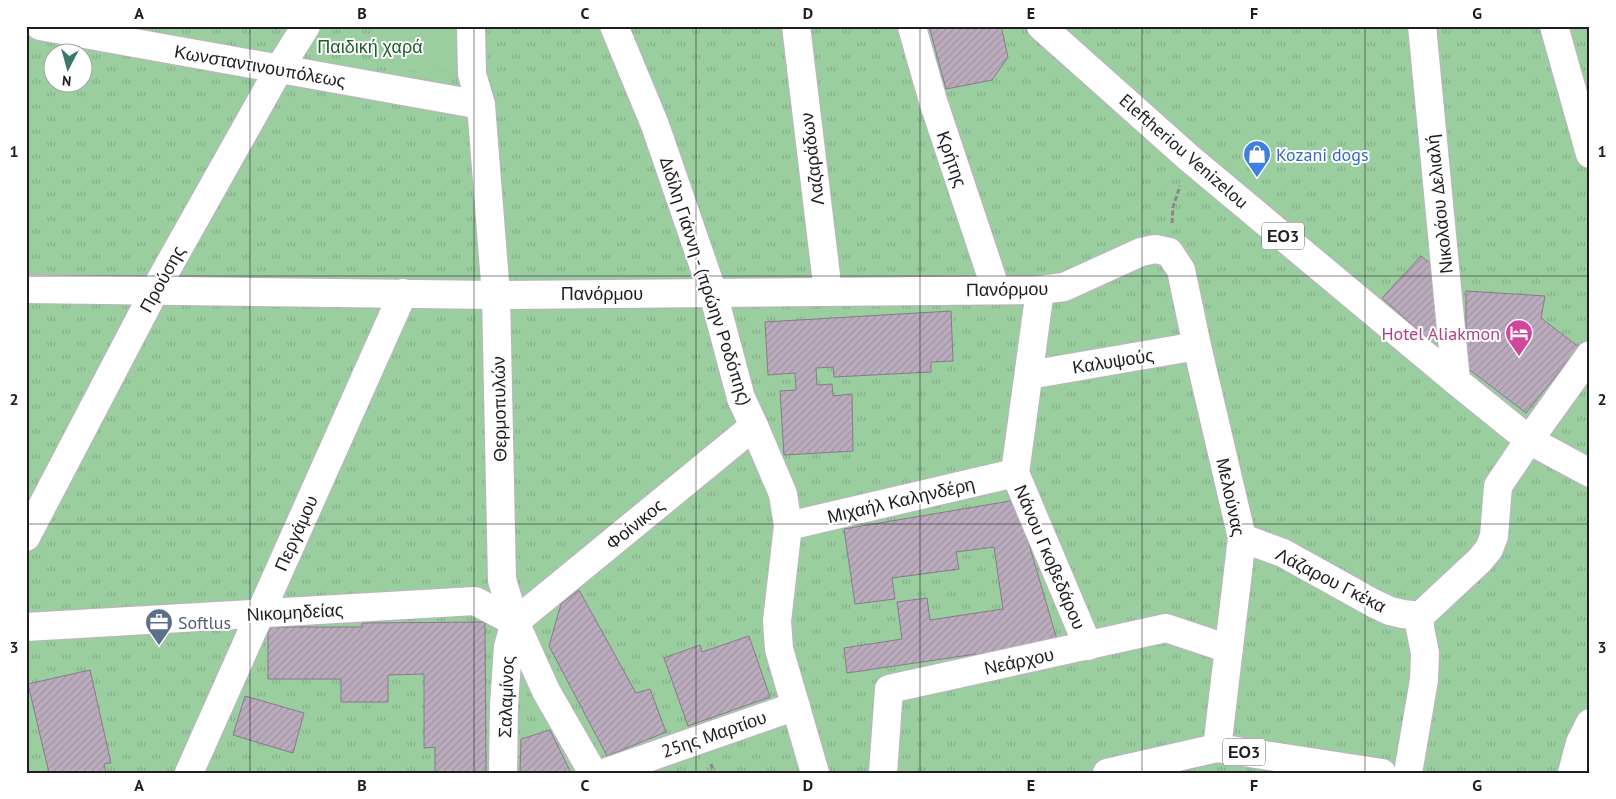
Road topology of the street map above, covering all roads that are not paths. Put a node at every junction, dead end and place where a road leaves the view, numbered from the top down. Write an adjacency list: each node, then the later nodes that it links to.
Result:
1 (306, 26): 10 (street, Προύσης)
2 (471, 26): 11 (street, Θερμοπυλών)
3 (614, 26): 19 (street, Διδίλη Γιάννη - (πρώην Ροδόπης))
4 (796, 26): 18 (street, Λαζαράδων)
5 (912, 26): 16 (street, Κρήτης)
6 (1042, 26): 25 (street, Eleftheriou Venizelou / ΕΟ3)
7 (1422, 26): 25 (street, Νικολάου Δελιαλή)
8 (1554, 26): 12 (street)
9 (44, 27): 10 (street, Κωνσταντινουπόλεως)
10 (279, 69): 11 (street, Κωνσταντινουπόλεως); 15 (street, Προύσης)
11 (481, 105): 21 (street, Θερμοπυλών)
12 (1588, 141)
13 (1175, 261): 17 (street, Πανόρμου); 22 (street, Μελούνας)
14 (26, 289): 15 (street, Πανόρμου)
15 (155, 290): 20 (street, Πανόρμου); 31 (street, Προύσης)
16 (996, 290): 17 (street, Πανόρμου); 18 (street, Πανόρμου)
17 (1040, 290): 24 (street, Νάνου Γκοβεδάρου)
18 (828, 292): 19 (street, Πανόρμου)
19 (713, 293): 21 (street, Πανόρμου); 26 (street, Διδίλη Γιάννη - (πρώην Ροδόπης))
20 (403, 294): 21 (street, Πανόρμου); 35 (street, Περγάμου)
21 (496, 295): 33 (street, Θερμοπυλών)
22 (1198, 346): 24 (street, Καλυψούς); 32 (street, Μελούνας)
23 (1590, 355): 27 (street)
24 (1029, 375): 28 (street, Νάνου Γκοβεδάρου)
25 (1456, 381): 27 (street, Eleftheriou Venizelou / ΕΟ3)
26 (754, 426): 30 (street, Διδίλη Γιάννη - (πρώην Ροδόπης)); 38 (street, Φοίνικος)
27 (1529, 440): 29 (street, Eleftheriou Venizelou / ΕΟ3); 36 (street)
28 (1015, 473): 30 (street, Μιχαήλ Καληνδέρη); 39 (street, Νάνου Γκοβεδάρου)
29 (1590, 474)
30 (788, 526): 41 (street, Διδίλη Γιάννη - (πρώην Ροδόπης))
31 (26, 537)
32 (1242, 538): 36 (street, Λάζαρου Γκέκα); 40 (street, Μελούνας)
33 (502, 580): 34 (street, Νικομηδείας); 38 (street, Θερμοπυλών)
34 (475, 601): 35 (street, Νικομηδείας); 38 (street)
35 (259, 614): 37 (street, Νικομηδείας); 45 (street, Περγάμου)
36 (1420, 616): 53 (street)
37 (31, 622)
38 (515, 622): 46 (street, Σαλαμίνος); 47 (street, Θερμοπυλών)
39 (1088, 646): 40 (street, Νεάρχου); 50 (street, Νεάρχου)
40 (1229, 649): 43 (street, Μελούνας)
41 (796, 706): 48 (street, 25ης Μαρτίου); 49 (street, Διδίλη Γιάννη - (πρώην Ροδόπης))
42 (1590, 723): 54 (street)
43 (1217, 748): 44 (street, ΕΟ3); 52 (street, ΕΟ3)
44 (1151, 768): 51 (street, ΕΟ3)
45 (189, 773)
46 (503, 773)
47 (593, 773)
48 (604, 773)
49 (815, 773)
50 (883, 773)
51 (1107, 773)
52 (1382, 773)
53 (1408, 773)
54 (1572, 773)

